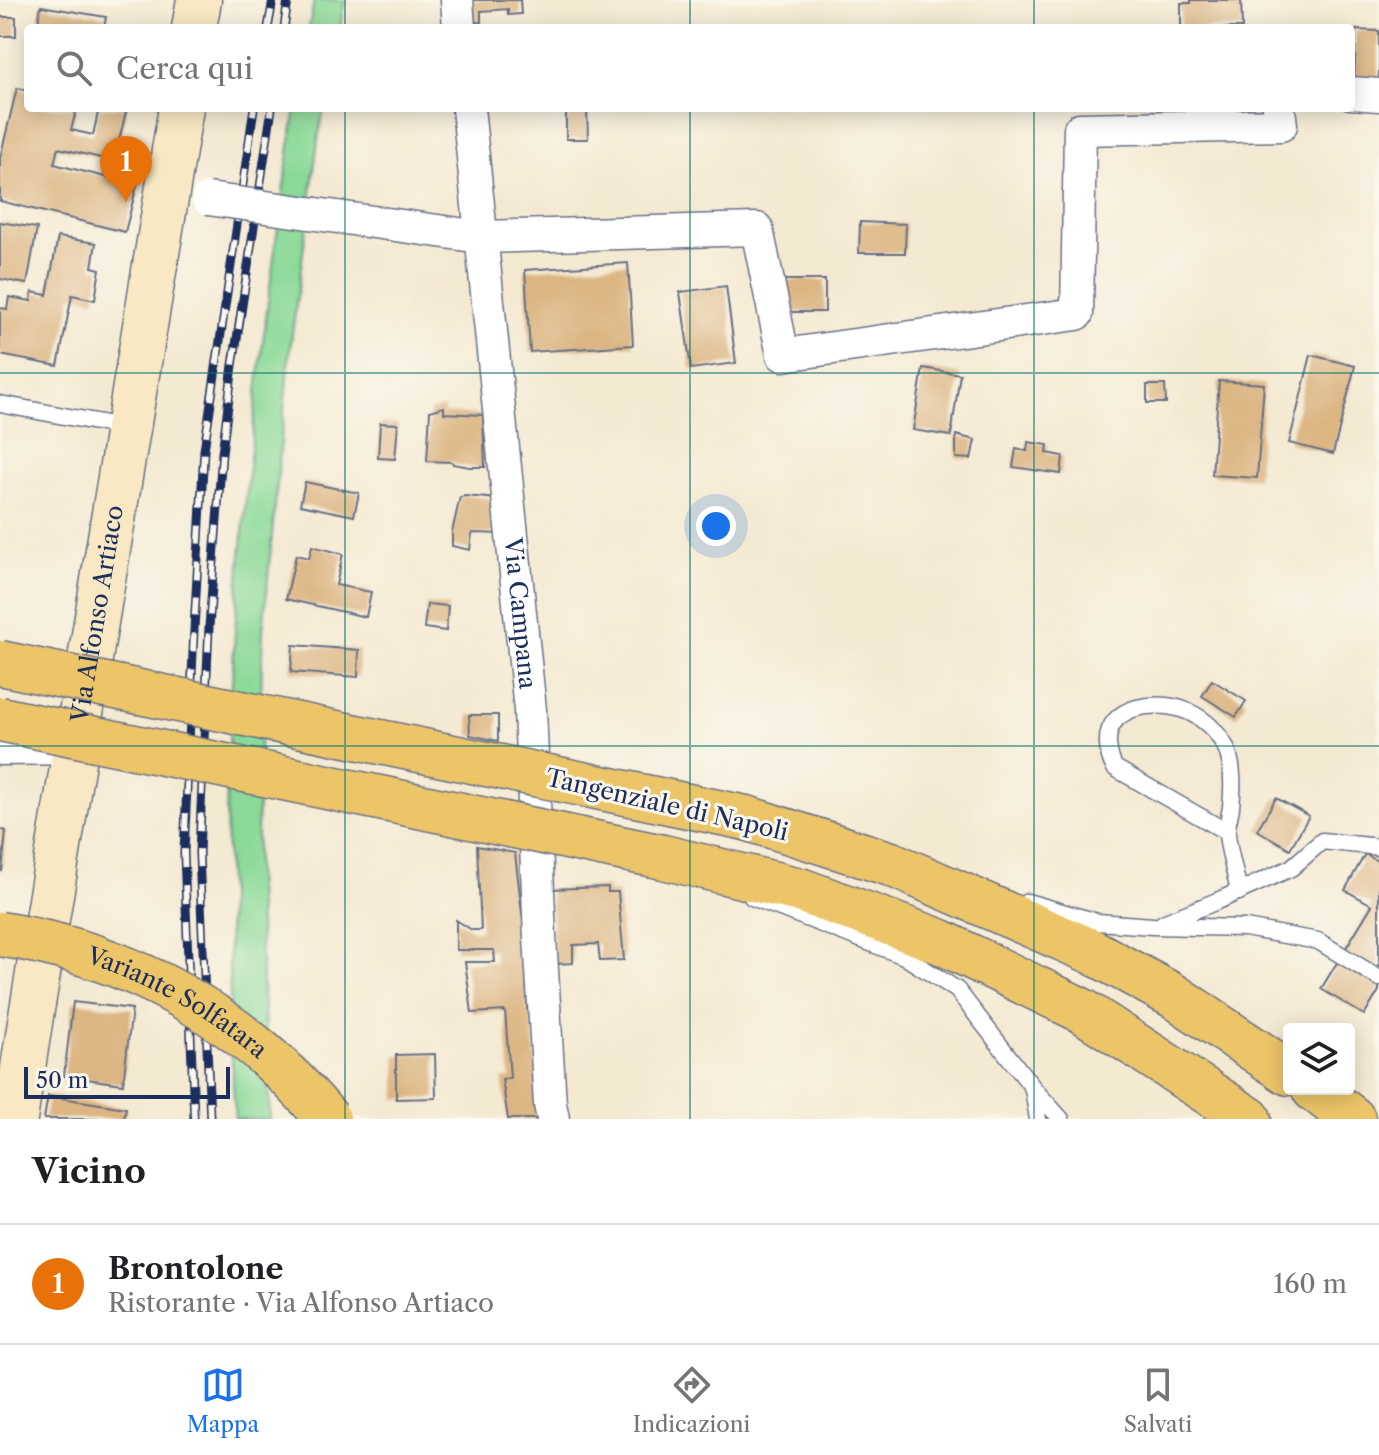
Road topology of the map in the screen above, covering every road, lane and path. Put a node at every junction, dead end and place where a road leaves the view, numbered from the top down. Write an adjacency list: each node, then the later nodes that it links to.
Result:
1 (199, 0): 3 (main road)
2 (457, 0): 4 (street)
3 (195, 24)
4 (459, 24)
5 (1355, 93): 6 (street)
6 (1379, 95)
7 (181, 112): 10 (main road, Via Alfonso Artiaco)
8 (468, 112): 11 (street, Via Campana)
9 (1279, 112): 11 (street)
10 (188, 196): 11 (street, bridge); 13 (main road, Via Alfonso Artiaco)
11 (481, 237): 31 (street, Via Campana)
12 (0, 404): 13 (lane)
13 (129, 428): 16 (main road, Via Alfonso Artiaco)
14 (0, 663): 21 (main road, Tangenziale di Napoli, bridge)
15 (0, 719): 20 (main road, bridge)
16 (75, 748): 17 (street); 29 (main road, Via Alfonso Artiaco)
17 (0, 749)
18 (1227, 832): 18 (lane); 22 (lane)
19 (1379, 847): 22 (lane)
20 (663, 857): 27 (lane); 34 (main road)
21 (891, 864): 23 (lane); 26 (main road, Tangenziale di Napoli)
22 (1239, 892): 23 (lane)
23 (1153, 926): 25 (lane)
24 (0, 934): 30 (main road, Variante Solfatara, bridge)
25 (1379, 978)
26 (1283, 1069)
27 (1033, 1088): 32 (lane); 33 (lane)
28 (1322, 1095): 35 (main road)
29 (15, 1119)
30 (328, 1119)
31 (553, 1119)
32 (1038, 1119)
33 (1061, 1119)
34 (1249, 1119)
35 (1353, 1119)

